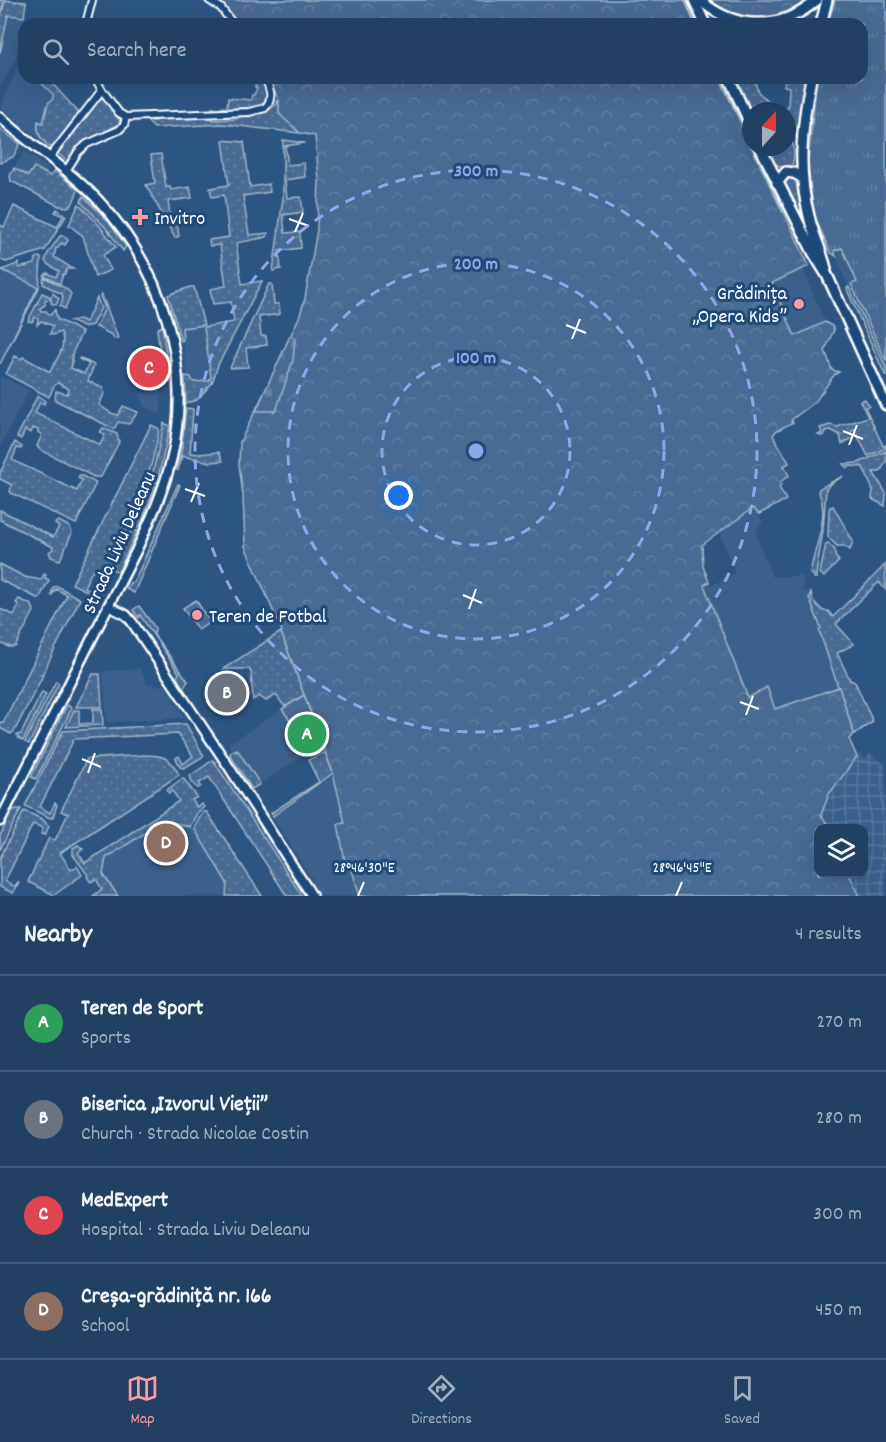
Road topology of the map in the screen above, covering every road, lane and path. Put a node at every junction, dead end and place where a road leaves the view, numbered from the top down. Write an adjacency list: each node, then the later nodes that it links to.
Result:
1 (92, 0): 7 (street)
2 (209, 0): 8 (street)
3 (694, 0): 9 (main road)
4 (700, 0): 10 (main road)
5 (817, 0): 11 (main road)
6 (827, 0): 12 (main road)
7 (88, 18)
8 (228, 18)
9 (702, 18)
10 (730, 18)
11 (790, 18)
12 (822, 18)
13 (98, 84): 17 (street)
14 (267, 84): 20 (street)
15 (732, 84): 18 (main road)
16 (810, 84): 26 (main road)
17 (102, 90): 20 (street); 24 (street)
18 (742, 106)
19 (0, 117): 22 (main road, Strada Liviu Deleanu)
20 (126, 117): 25 (street)
21 (0, 122): 22 (main road, Strada Liviu Deleanu)
22 (17, 133): 24 (main road, Strada Liviu Deleanu)
23 (764, 156): 27 (main road)
24 (49, 158): 25 (main road, Strada Liviu Deleanu)
25 (66, 171): 30 (main road, Strada Liviu Deleanu)
26 (803, 178): 27 (main road); 28 (main road)
27 (777, 183): 28 (main road)
28 (827, 274): 29 (main road)
29 (886, 405)
30 (108, 606): 31 (main road, Strada Liviu Deleanu); 32 (main road)
31 (0, 821)
32 (312, 896)

